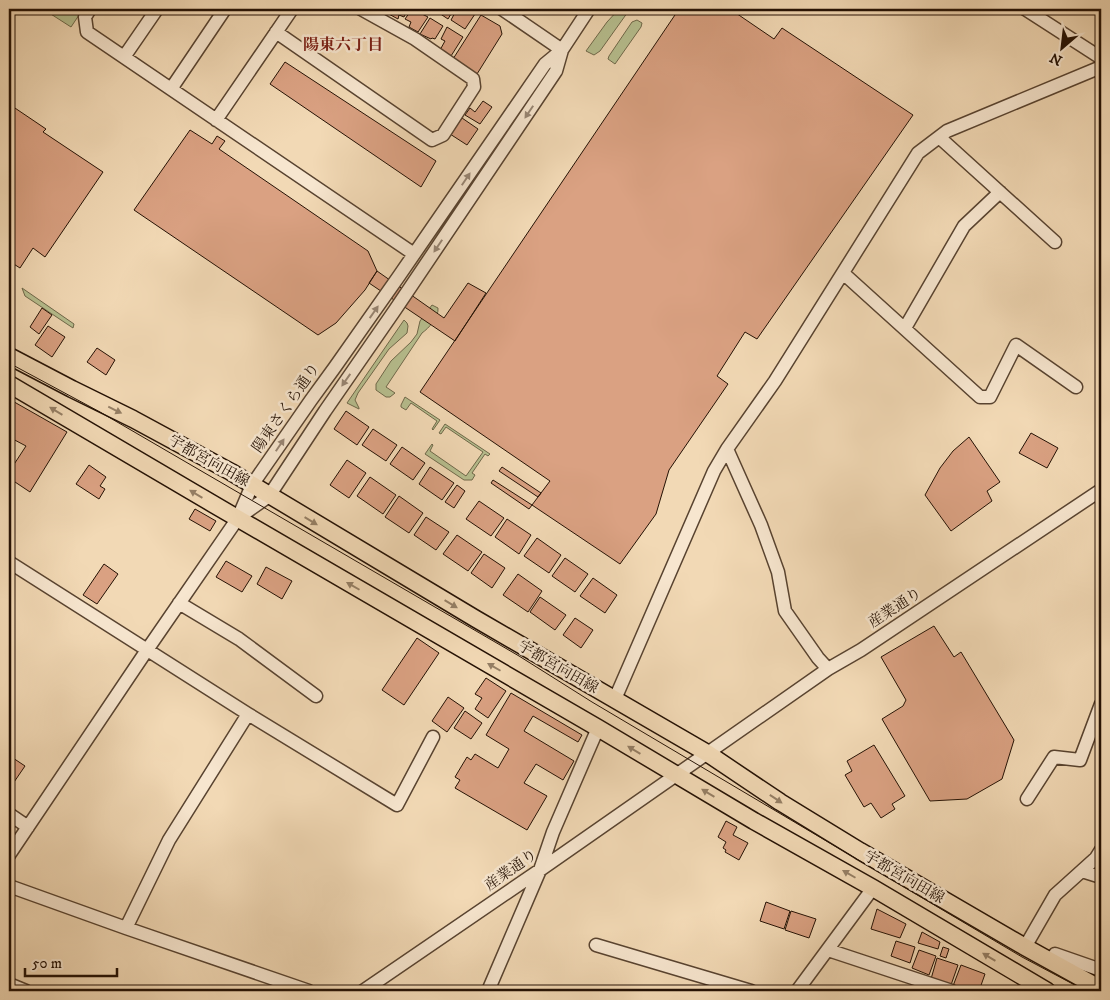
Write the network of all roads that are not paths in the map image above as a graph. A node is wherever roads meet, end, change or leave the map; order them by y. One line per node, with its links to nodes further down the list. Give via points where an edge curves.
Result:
1 (90, 9): 11 (street, via 85,17 87,32)
2 (157, 9): 11 (street)
3 (225, 9): 14 (street)
4 (292, 9): 9 (street)
5 (361, 9): 9 (street, via 415,39 473,79 474,88 443,135 432,140)
6 (502, 9): 10 (street)
7 (589, 9): 10 (street, 陽東さくら通り)
8 (1025, 9): 12 (street)
9 (276, 32): 15 (street)
10 (562, 50): 19 (street, 陽東さくら通り, one-way to 10, via 545,64); 28 (street, 陽東さくら通り, one-way to 28, via 556,71)
11 (124, 57): 14 (street)
12 (1101, 58)
13 (1101, 67): 16 (street)
14 (171, 89): 15 (street)
15 (216, 120): 19 (street)
16 (939, 137): 17 (street); 20 (street, via 918,153)
17 (1000, 192): 18 (street); 21 (street, via 964,226)
18 (1055, 242)
19 (414, 254): 26 (street, 陽東さくら通り, one-way to 19)
20 (843, 273): 21 (street); 25 (street, via 775,381)
21 (904, 328): 24 (street, via 980,396 990,397 1016,345)
22 (9, 356): 26 (main road, 宇都宮向田線, one-way to 26, via 134,419)
23 (9, 384): 29 (main road, 宇都宮向田線, one-way to 23)
24 (1076, 386)
25 (727, 449): 33 (street, via 778,572 785,611); 35 (street, via 714,471)
26 (252, 485): 28 (main road, 宇都宮向田線); 29 (street, 陽東さくら通り)
27 (1101, 490): 33 (street, 産業通り, via 861,650)
28 (269, 496): 29 (street, 陽東さくら通り); 35 (main road, 宇都宮向田線, one-way to 35)
29 (238, 518): 31 (street); 38 (main road, 宇都宮向田線, one-way to 29)
30 (9, 562): 32 (street)
31 (179, 603): 32 (street); 34 (street, via 239,640)
32 (147, 650): 37 (street); 44 (street)
33 (828, 668): 40 (street, 産業通り)
34 (316, 696)
35 (614, 698): 40 (main road, 宇都宮向田線)
36 (1101, 704): 42 (street, via 1080,760 1054,757)
37 (248, 714): 39 (street, via 397,805); 52 (street, via 169,840)
38 (598, 728): 41 (main road, 宇都宮向田線, one-way to 38); 47 (street)
39 (433, 737)
40 (707, 752): 41 (street, 産業通り); 54 (main road, 宇都宮向田線, one-way to 54, via 828,832)
41 (676, 774): 47 (street, 産業通り); 51 (main road, 宇都宮向田線, one-way to 41)
42 (1027, 799)
43 (9, 814): 44 (street)
44 (28, 826): 46 (street)
45 (1101, 850): 48 (street)
46 (9, 855)
47 (540, 870): 63 (street, 産業通り); 64 (street)
48 (1082, 871): 49 (street); 54 (street, via 1056,895)
49 (1101, 877)
50 (9, 886): 52 (street)
51 (873, 888): 55 (street); 59 (main road, 宇都宮向田線, one-way to 51)
52 (126, 928): 62 (street)
53 (596, 945): 65 (street)
54 (1024, 947): 56 (main road, 宇都宮向田線)
55 (828, 950): 66 (street); 67 (street)
56 (1051, 961): 57 (street, via 1055,954); 60 (main road, 宇都宮向田線)
57 (1101, 970)
58 (9, 984): 61 (street)
59 (1030, 987): 68 (main road, 宇都宮向田線)
60 (1101, 989)
61 (26, 991)
62 (309, 991)
63 (363, 991)
64 (488, 991)
65 (751, 991)
66 (797, 991)
67 (952, 991)
68 (1047, 991)

